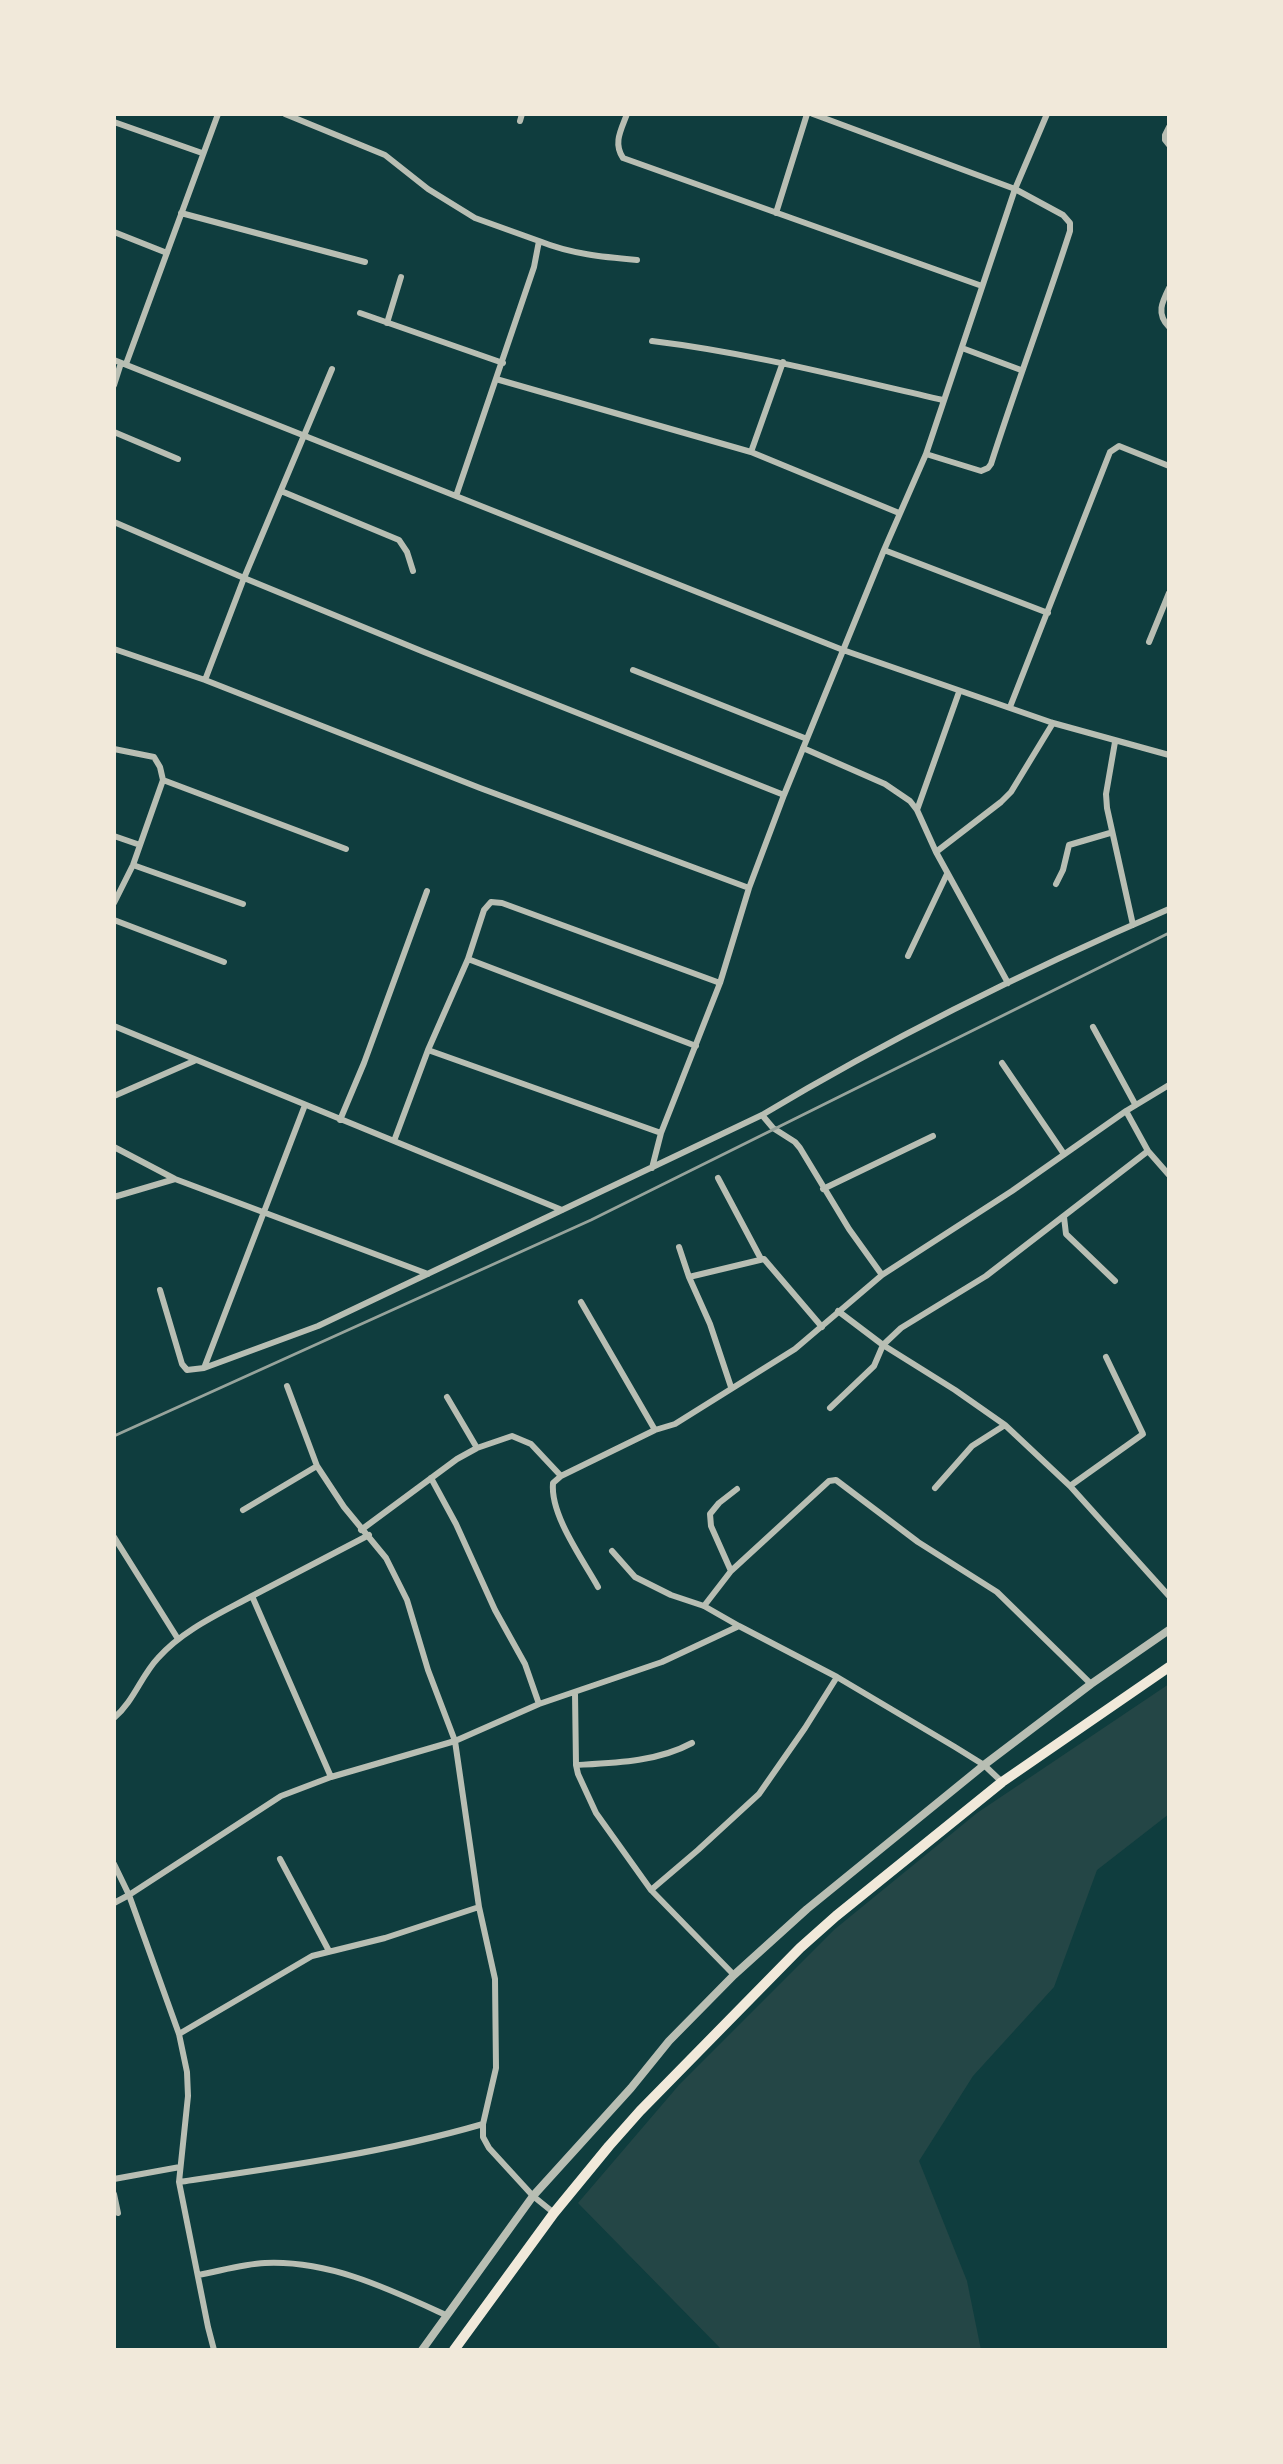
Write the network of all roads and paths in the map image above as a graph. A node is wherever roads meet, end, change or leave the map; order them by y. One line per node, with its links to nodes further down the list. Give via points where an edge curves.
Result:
1 (218, 114): 10 (street)
2 (285, 114): 15 (street, via 385,155 475,218)
3 (627, 114): 13 (street, via 617,140 623,158)
4 (807, 114): 13 (street)
5 (813, 114): 11 (street)
6 (1047, 114): 11 (street)
7 (114, 122): 10 (street)
8 (1169, 127): 9 (street)
9 (1169, 145)
10 (202, 153): 12 (street)
11 (1015, 189): 20 (street); 31 (street, via 1070,223)
12 (181, 213): 16 (street); 18 (street)
13 (776, 213): 20 (street)
14 (114, 232): 16 (street)
15 (539, 241): 17 (street, via 588,255); 29 (street)
16 (167, 253): 27 (street)
17 (637, 260)
18 (365, 262)
19 (401, 277): 23 (street)
20 (982, 286): 26 (street)
21 (1169, 288): 24 (street, via 1160,312)
22 (360, 313): 23 (street)
23 (387, 323): 29 (street)
24 (1169, 327)
25 (652, 341): 28 (street)
26 (962, 348): 31 (street); 34 (street)
27 (120, 362): 33 (street); 36 (street)
28 (783, 362): 34 (street); 37 (street)
29 (503, 363): 32 (street)
30 (332, 369): 36 (street)
31 (1021, 370): 38 (street, via 988,468 981,471)
32 (496, 379): 37 (street); 42 (street)
33 (114, 385)
34 (943, 400): 38 (street)
35 (114, 432): 39 (street)
36 (306, 435): 41 (street); 42 (street)
37 (751, 452): 43 (street)
38 (926, 454): 43 (street)
39 (178, 459)
40 (1169, 466): 49 (street, via 1119,446 1110,452)
41 (281, 491): 46 (street, via 399,540); 47 (street)
42 (456, 496): 52 (street)
43 (899, 513): 45 (street)
44 (114, 522): 47 (street)
45 (884, 550): 49 (street); 52 (street)
46 (413, 571)
47 (244, 578): 54 (street); 64 (street)
48 (1169, 593): 50 (street)
49 (1048, 613): 56 (street)
50 (1149, 642)
51 (114, 649): 54 (street)
52 (843, 650): 55 (street); 58 (street)
53 (633, 670): 58 (street)
54 (205, 680): 74 (street)
55 (959, 692): 56 (street); 65 (street)
56 (1010, 707): 57 (street)
57 (1053, 723): 59 (street); 70 (street, via 1011,792)
58 (807, 739): 60 (street)
59 (1115, 742): 62 (street); 66 (street, via 1106,794)
60 (803, 748): 64 (street); 65 (street, via 885,784)
61 (114, 749): 63 (street, via 154,757)
62 (1169, 755)
63 (163, 780): 68 (street); 69 (street)
64 (784, 795): 74 (street)
65 (917, 810): 70 (street)
66 (1110, 833): 73 (street, via 1069,845); 80 (street)
67 (114, 836): 68 (street)
68 (140, 845): 71 (street)
69 (346, 849)
70 (936, 852): 72 (street)
71 (133, 865): 76 (street); 77 (street)
72 (947, 874): 81 (street); 85 (street)
73 (1056, 884)
74 (749, 888): 84 (street)
75 (427, 891): 98 (street)
76 (114, 903)
77 (243, 904)
78 (1169, 909): 80 (street)
79 (114, 920): 83 (street)
80 (1133, 925): 85 (street)
81 (908, 956)
82 (468, 959): 84 (street, via 487,905 496,901); 88 (street); 89 (street)
83 (224, 962)
84 (720, 983): 88 (street)
85 (1008, 983): 97 (street)
86 (114, 1026): 90 (street)
87 (1093, 1027): 94 (street)
88 (696, 1046): 99 (street)
89 (428, 1050): 99 (street); 101 (street)
90 (194, 1061): 93 (street); 95 (street)
91 (1002, 1063): 104 (street)
92 (1169, 1085): 94 (street)
93 (114, 1096)
94 (1135, 1104): 96 (street)
95 (305, 1105): 98 (street); 112 (street)
96 (1126, 1111): 103 (street); 104 (street)
97 (762, 1115): 105 (street); 109 (street, via 795,1142)
98 (340, 1120): 101 (street)
99 (661, 1133): 105 (street)
100 (933, 1136): 109 (street)
101 (394, 1141): 111 (street)
102 (114, 1147): 108 (street)
103 (1148, 1151): 106 (street); 113 (street)
104 (1064, 1154): 117 (street)
105 (652, 1168): 111 (street)
106 (1169, 1175)
107 (718, 1178): 115 (street)
108 (175, 1179): 110 (street); 112 (street)
109 (823, 1189): 117 (street)
110 (114, 1197)
111 (562, 1210): 116 (street)
112 (263, 1214): 116 (street); 126 (street)
113 (1064, 1217): 119 (street, via 1066,1234); 124 (street, via 986,1276 908,1322)
114 (679, 1247): 118 (street)
115 (761, 1259): 118 (street); 123 (street)
116 (428, 1274): 126 (street, via 292,1337)
117 (882, 1275): 122 (street)
118 (689, 1277): 128 (street)
119 (1115, 1281)
120 (160, 1290): 126 (street, via 182,1364 187,1370)
121 (581, 1302): 132 (street)
122 (838, 1311): 123 (street); 124 (street)
123 (822, 1327): 128 (street)
124 (883, 1345): 130 (street, via 874,1366); 131 (street)
125 (1106, 1357): 137 (street, via 1143,1434)
126 (204, 1368)
127 (287, 1386): 134 (street)
128 (731, 1387): 132 (street, via 675,1424)
129 (447, 1397): 133 (street)
130 (830, 1408)
131 (1005, 1425): 137 (street); 138 (street, via 972,1446)
132 (655, 1430): 135 (street)
133 (477, 1448): 135 (street, via 512,1436 531,1444); 136 (street)
134 (317, 1466): 140 (street); 141 (street)
135 (561, 1476): 146 (street, via 553,1483 553,1495 565,1529)
136 (431, 1478): 141 (street); 157 (street, via 525,1664)
137 (1070, 1486): 148 (street)
138 (935, 1488)
139 (737, 1489): 145 (street, via 710,1514)
140 (243, 1510)
141 (361, 1530): 142 (street)
142 (369, 1535): 147 (street); 159 (street, via 407,1600)
143 (114, 1537): 152 (street)
144 (612, 1551): 149 (street, via 635,1577)
145 (731, 1571): 149 (street); 155 (street, via 836,1480 918,1542 997,1592)
146 (598, 1587)
147 (252, 1596): 152 (street); 163 (street)
148 (1169, 1596)
149 (704, 1606): 150 (street)
150 (739, 1626): 154 (street); 156 (street, via 662,1662)
151 (1169, 1630): 155 (street)
152 (178, 1639): 158 (street, via 156,1659)
153 (1169, 1667): 164 (highway)
154 (837, 1677): 162 (street); 167 (street, via 759,1794)
155 (1091, 1684): 162 (street)
156 (575, 1693): 157 (street); 161 (street)
157 (539, 1704): 159 (street)
158 (114, 1718)
159 (455, 1741): 163 (street); 170 (street)
160 (692, 1743): 161 (street, via 628,1763)
161 (576, 1765): 167 (street, via 596,1813)
162 (984, 1765): 164 (street); 172 (street)
163 (331, 1777): 168 (street, via 260,1808)
164 (1002, 1782): 181 (highway, via 808,1940 640,2111)
165 (280, 1859): 171 (street)
166 (114, 1864): 168 (street)
167 (651, 1890): 172 (street)
168 (129, 1895): 169 (street); 173 (street)
169 (114, 1903)
170 (479, 1907): 171 (street); 174 (street, via 495,1979 496,2068)
171 (329, 1951): 173 (street)
172 (734, 1975): 179 (street)
173 (179, 2034): 175 (street, via 188,2096)
174 (483, 2124): 177 (street, via 332,2160); 179 (street, via 489,2148)
175 (180, 2167): 176 (street); 177 (street)
176 (114, 2179)
177 (179, 2182): 182 (street)
178 (114, 2194): 180 (street)
179 (533, 2196): 181 (street); 183 (street)
180 (118, 2213)
181 (554, 2213): 186 (highway)
182 (198, 2275): 183 (street, via 258,2264 322,2267); 184 (street)
183 (446, 2315): 185 (street)
184 (214, 2350)
185 (422, 2350)
186 (454, 2350)

